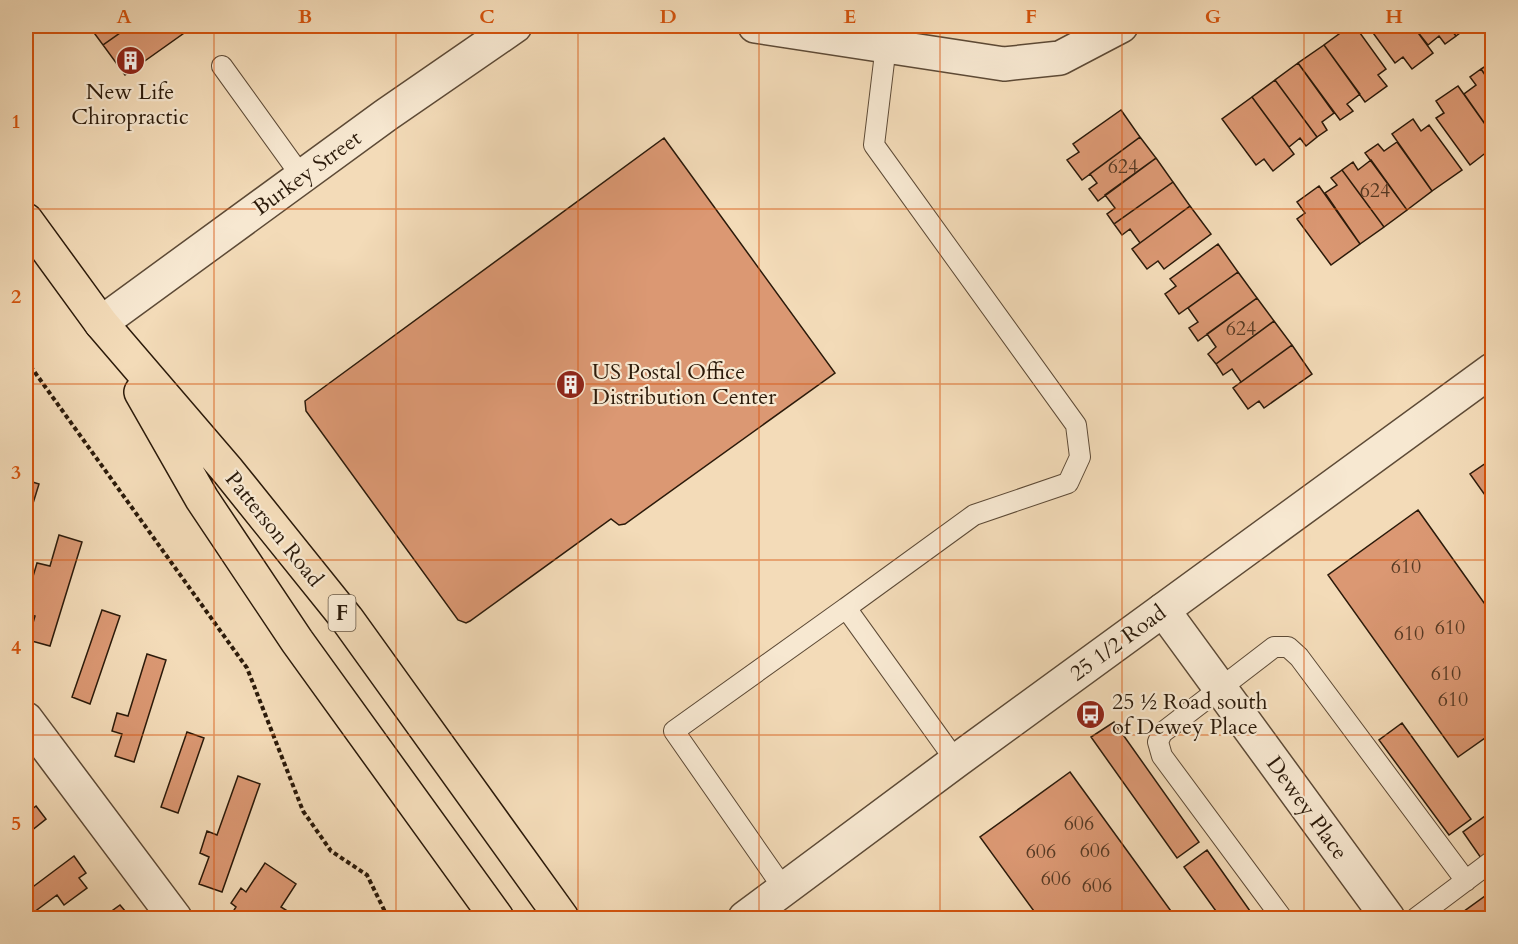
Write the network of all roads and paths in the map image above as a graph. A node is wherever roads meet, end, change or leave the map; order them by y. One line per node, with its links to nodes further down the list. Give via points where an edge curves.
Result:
1 (515, 26): 6 (street, Burkey Street)
2 (755, 26): 4 (street)
3 (1120, 26): 4 (street, via 1060,58 1004,64)
4 (886, 45): 11 (lane, via 874,145 1076,425 1080,457 1068,483 974,515)
5 (222, 66): 6 (lane)
6 (302, 177): 8 (street, Burkey Street)
7 (26, 220): 8 (main road, Patterson Road / F)
8 (101, 323): 21 (main road, Patterson Road / F, via 202,499 297,641); 22 (main road, Patterson Road / F, via 228,471 346,619)
9 (26, 360): 20 (path, via 248,668 303,811 331,851 367,875)
10 (1492, 370): 12 (street, 25 1/2 Road)
11 (846, 608): 15 (lane); 18 (lane, via 674,732)
12 (1163, 610): 13 (street, Dewey Place); 15 (street, 25 1/2 Road)
13 (1220, 690): 17 (lane, via 1274,647 1288,647); 24 (lane, via 1162,733 1158,742 1162,756); 25 (street, Dewey Place)
14 (26, 719): 19 (street)
15 (956, 761): 18 (street, 25 1/2 Road)
16 (1492, 861): 17 (lane)
17 (1466, 881): 26 (lane)
18 (784, 889): 23 (street, 25 1/2 Road)
19 (175, 918)
20 (388, 918)
21 (497, 918)
22 (562, 918)
23 (745, 918)
24 (1282, 918)
25 (1388, 918)
26 (1416, 918)

